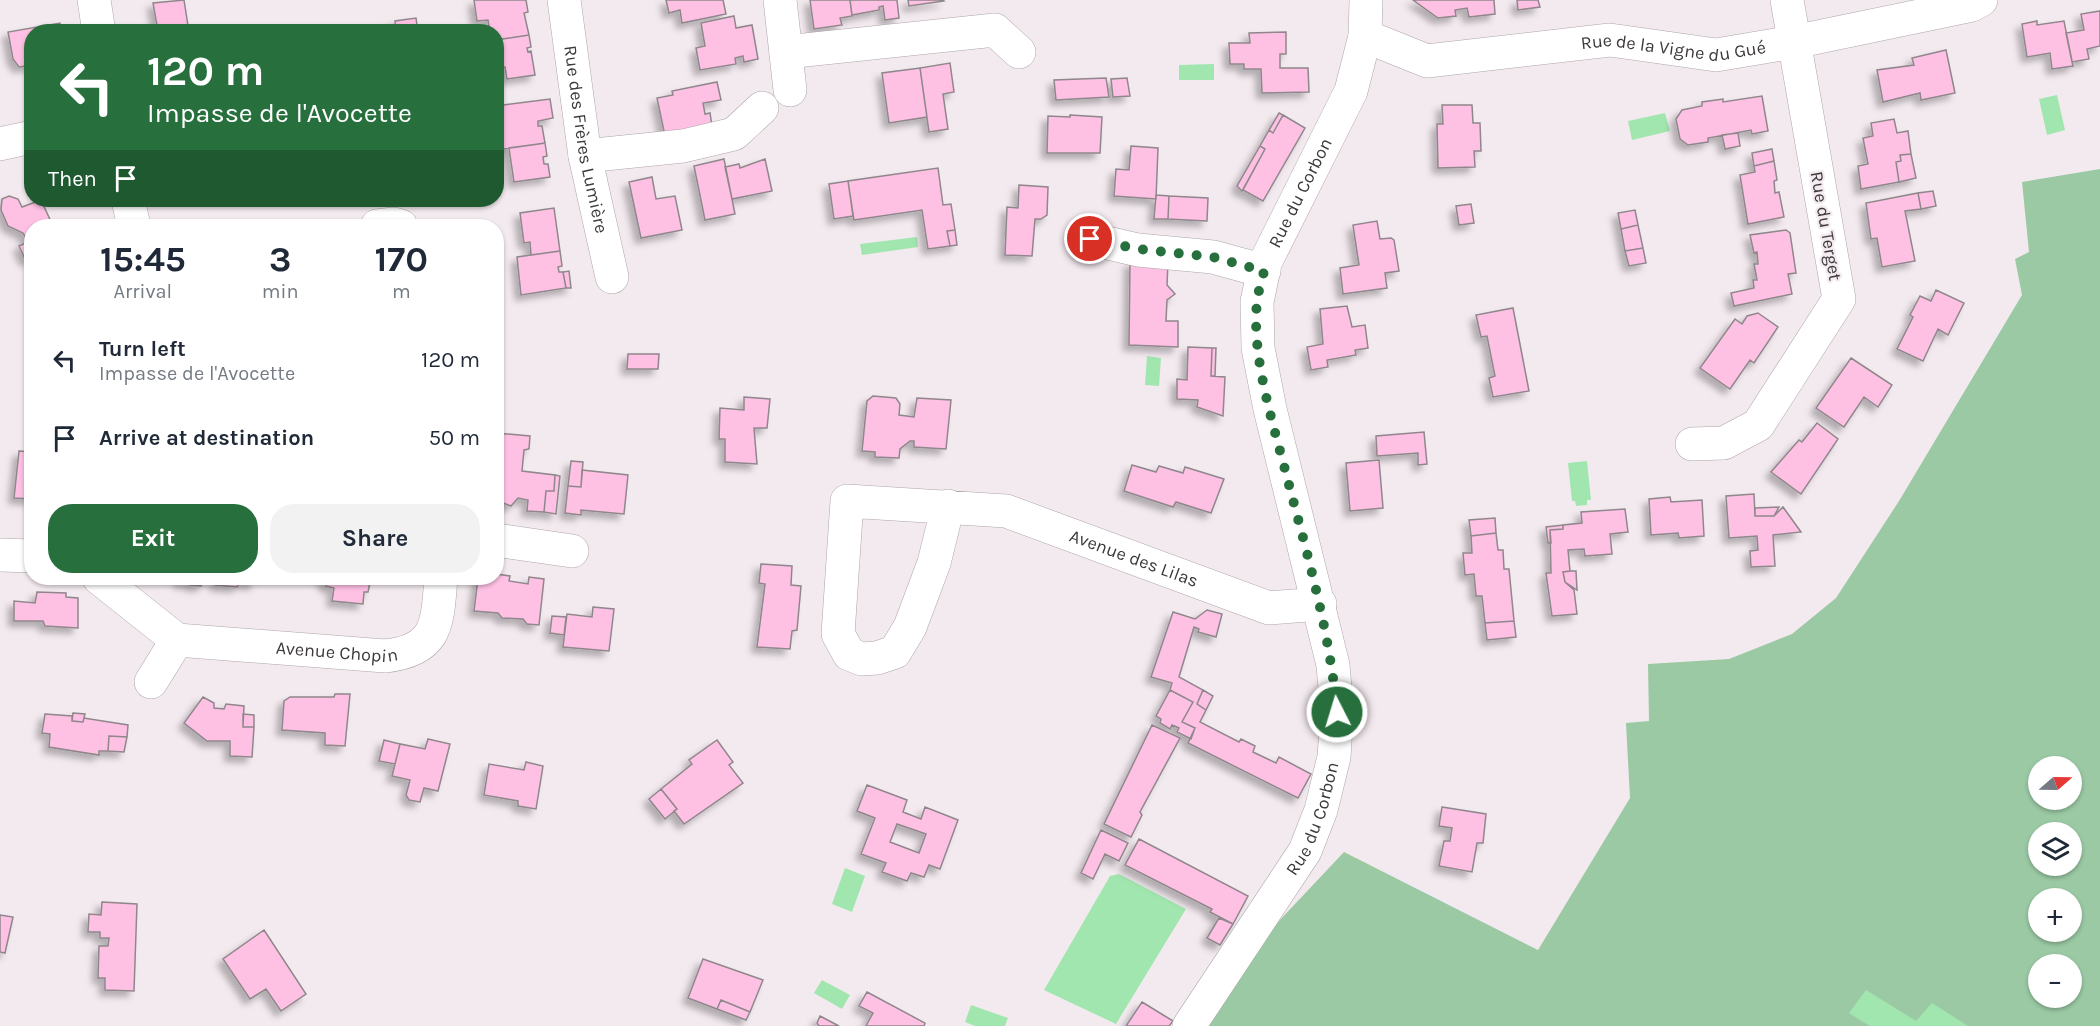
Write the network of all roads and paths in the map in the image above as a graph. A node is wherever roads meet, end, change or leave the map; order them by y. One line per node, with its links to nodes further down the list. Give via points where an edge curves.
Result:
1 (94, 0): 7 (street)
2 (564, 0): 16 (street, Rue des Frères Lumière)
3 (780, 0): 10 (street)
4 (1366, 0): 8 (street, Rue du Corbon)
5 (1787, 0): 9 (street, Rue du Terget)
6 (1981, 0): 9 (street, Rue de la Vigne du Gué)
7 (98, 24)
8 (1365, 36): 9 (street, Rue de la Vigne du Gué, via 1428,61 1610,40 1716,55); 18 (street, Rue du Corbon, via 1351,91)
9 (1794, 42): 20 (street, Rue du Terget, via 1839,299 1758,425 1724,443)
10 (786, 51): 11 (street, via 995,30); 12 (street)
11 (1019, 52)
12 (790, 90)
13 (762, 108): 16 (street, via 734,134 683,146)
14 (24, 139): 15 (street)
15 (0, 144)
16 (585, 156): 19 (street, Rue des Frères Lumière)
17 (1090, 239): 18 (street, via 1213,257)
18 (1264, 271): 28 (street, Rue du Corbon, via 1257,302 1258,348)
19 (612, 277)
20 (1692, 444)
21 (948, 506): 21 (street, Avenue des Lilas, via 847,501 838,634 849,654 862,659 895,652 922,597); 28 (street, Avenue des Lilas, via 1006,511 1269,608)
22 (504, 541): 23 (street)
23 (572, 551)
24 (0, 555): 25 (street)
25 (24, 556)
26 (108, 585): 29 (street)
27 (440, 585): 29 (street, Avenue Chopin, via 432,635 418,648 403,654 385,656)
28 (1320, 604): 31 (street, Rue du Corbon, via 1333,665 1337,712 1334,757 1321,810 1305,850)
29 (177, 640): 30 (street)
30 (151, 682)
31 (1189, 1026)

